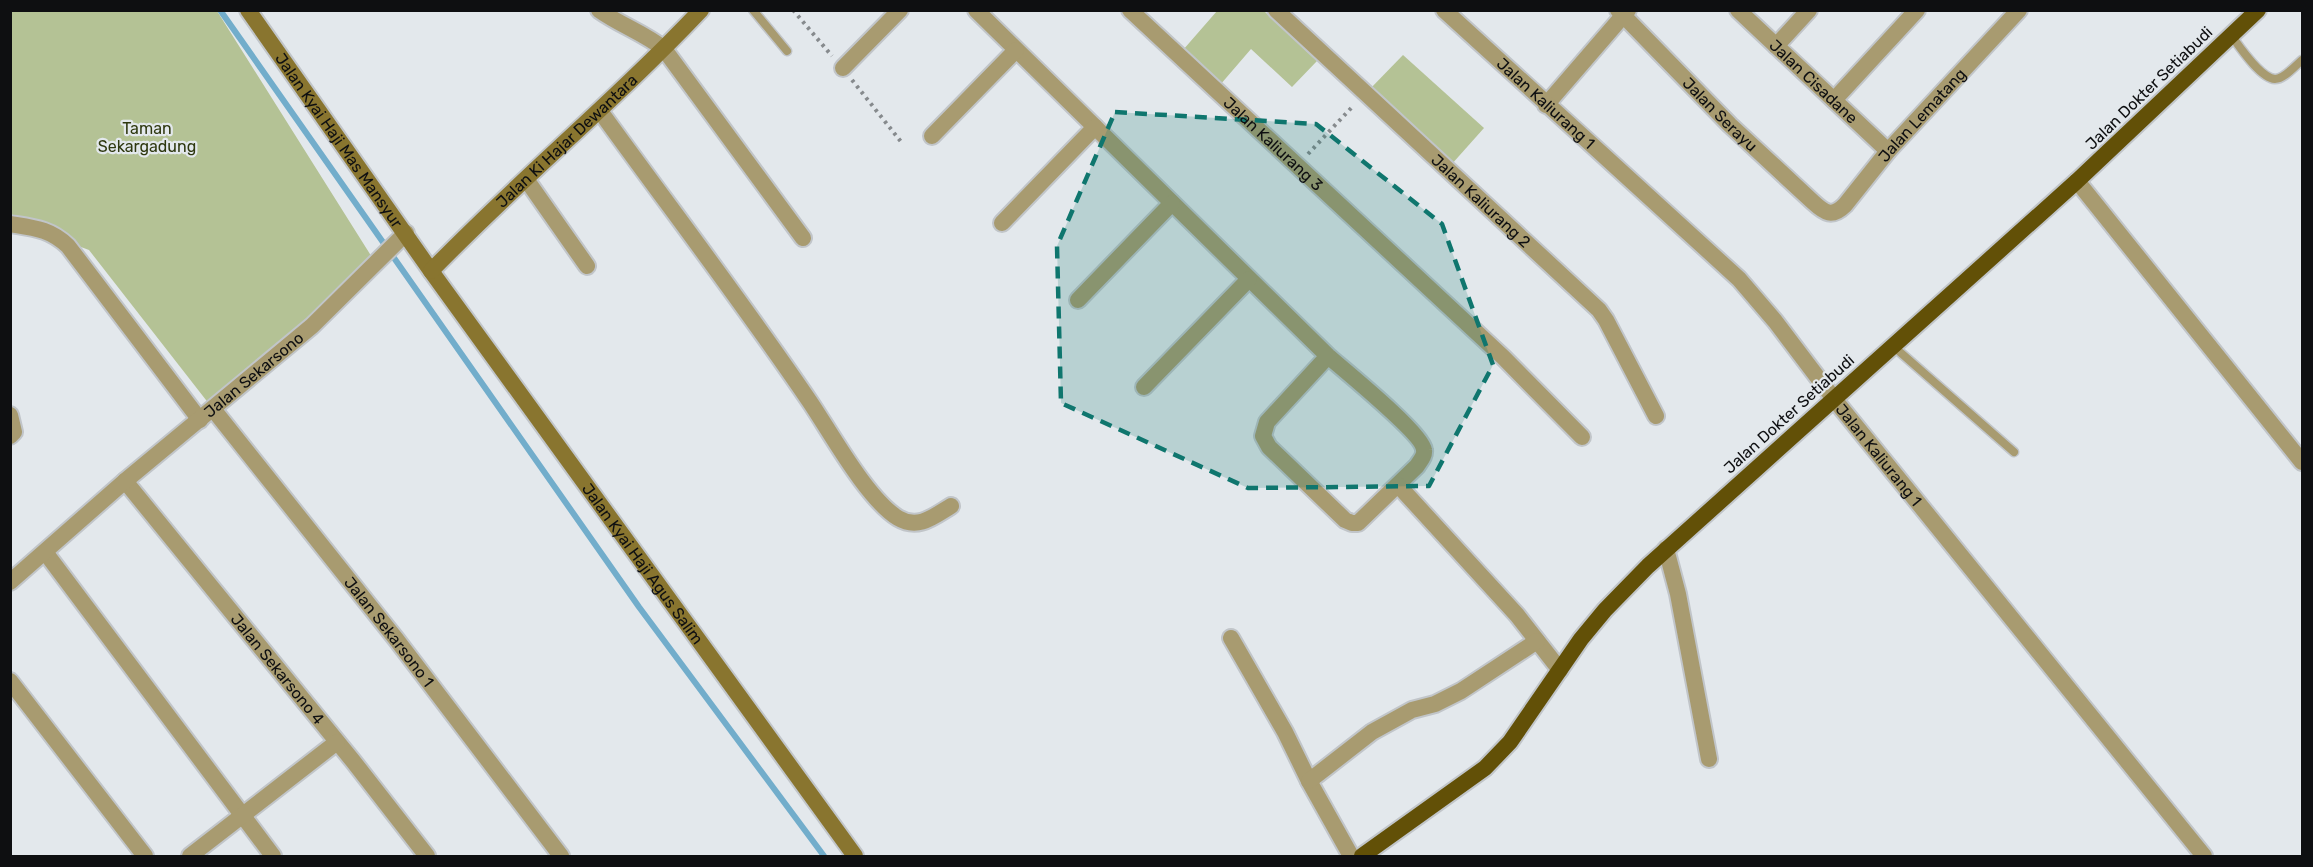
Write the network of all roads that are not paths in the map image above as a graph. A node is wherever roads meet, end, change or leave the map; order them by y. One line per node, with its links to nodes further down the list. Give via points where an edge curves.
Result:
1 (248, 10): 35 (main road, Jalan Kyai Haji Mas Mansyur)
2 (599, 10): 17 (street, via 617,23)
3 (701, 10): 17 (main road, Jalan Ki Hajar Dewantara)
4 (753, 10): 20 (lane)
5 (900, 10): 22 (street)
6 (975, 10): 19 (street)
7 (1130, 10): 49 (street, Jalan Kaliurang 3, via 1503,357)
8 (1276, 10): 47 (street, Jalan Kaliurang 2, via 1599,310)
9 (1444, 10): 24 (street, Jalan Kaliurang 1)
10 (1738, 10): 18 (street, Jalan Cisadane)
11 (1809, 10): 18 (street)
12 (1917, 10): 23 (street)
13 (2019, 10): 28 (street, Jalan Lematang)
14 (2258, 10): 16 (highway, Jalan Dokter Setiabudi)
15 (1623, 12): 24 (street); 32 (street, Jalan Serayu, via 1730,125)
16 (2231, 35): 21 (lane, via 2267,77 2282,77); 30 (highway, Jalan Dokter Setiabudi)
17 (668, 45): 25 (main road, Jalan Ki Hajar Dewantara); 36 (street)
18 (1776, 46): 23 (street, Jalan Cisadane)
19 (1016, 50): 26 (street); 27 (street)
20 (787, 51)
21 (2302, 60)
22 (843, 68)
23 (1834, 100): 28 (street, Jalan Cisadane)
24 (1546, 105): 44 (street, Jalan Kaliurang 1, via 1739,279)
25 (600, 111): 29 (main road, Jalan Ki Hajar Dewantara); 54 (street, via 875,497 895,516 912,523 924,523)
26 (1095, 127): 31 (street); 33 (street)
27 (932, 136)
28 (1888, 151): 32 (street, Jalan Lematang, via 1839,211)
29 (526, 179): 37 (street); 38 (main road, Jalan Ki Hajar Dewantara)
30 (2077, 181): 41 (highway, Jalan Dokter Setiabudi); 51 (street)
31 (1172, 203): 39 (street); 40 (street)
32 (1825, 213)
33 (1002, 223)
34 (10, 224): 46 (street, Jalan Sekarsono 1, via 56,235 68,246)
35 (402, 236): 38 (main road, Jalan Kyai Haji Mas Mansyur); 46 (street, Jalan Sekarsono, via 312,326)
36 (803, 238)
37 (587, 266)
38 (431, 271): 71 (main road, Jalan Kyai Haji Agus Salim)
39 (1249, 279): 42 (street); 43 (street)
40 (1078, 300)
41 (1893, 346): 44 (highway, Jalan Dokter Setiabudi); 50 (lane)
42 (1328, 356): 53 (street, via 1419,439 1424,449 1422,458); 53 (street, via 1267,422 1263,436 1269,447 1352,523 1365,519)
43 (1144, 387)
44 (1834, 399): 55 (highway, Jalan Dokter Setiabudi); 74 (street, Jalan Kaliurang 1)
45 (10, 415): 48 (street, via 14,432)
46 (206, 415): 52 (street, Jalan Sekarsono); 70 (street, Jalan Sekarsono 1, via 396,639)
47 (1656, 416)
48 (10, 436)
49 (1582, 437)
50 (2014, 452)
51 (2302, 462)
52 (125, 482): 56 (street, Jalan Sekarsono); 62 (street, Jalan Sekarsono 4)
53 (1398, 485): 59 (street)
54 (951, 506)
55 (1666, 549): 60 (highway, Jalan Dokter Setiabudi, via 1605,610); 63 (street)
56 (45, 552): 57 (street, Jalan Sekarsono); 65 (street)
57 (10, 582)
58 (1231, 638): 64 (street)
59 (1537, 641): 60 (street); 64 (street, via 1461,692 1412,710 1371,732)
60 (1560, 670): 73 (highway, Jalan Dokter Setiabudi, via 1510,742 1485,768)
61 (10, 681): 66 (street)
62 (337, 742): 65 (street); 69 (street, Jalan Sekarsono 4)
63 (1709, 759)
64 (1309, 781): 72 (street)
65 (243, 815): 67 (street); 68 (street)
66 (145, 856)
67 (190, 856)
68 (273, 856)
69 (427, 856)
70 (561, 856)
71 (855, 856)
72 (1351, 856)
73 (1362, 856)
74 (2204, 856)

